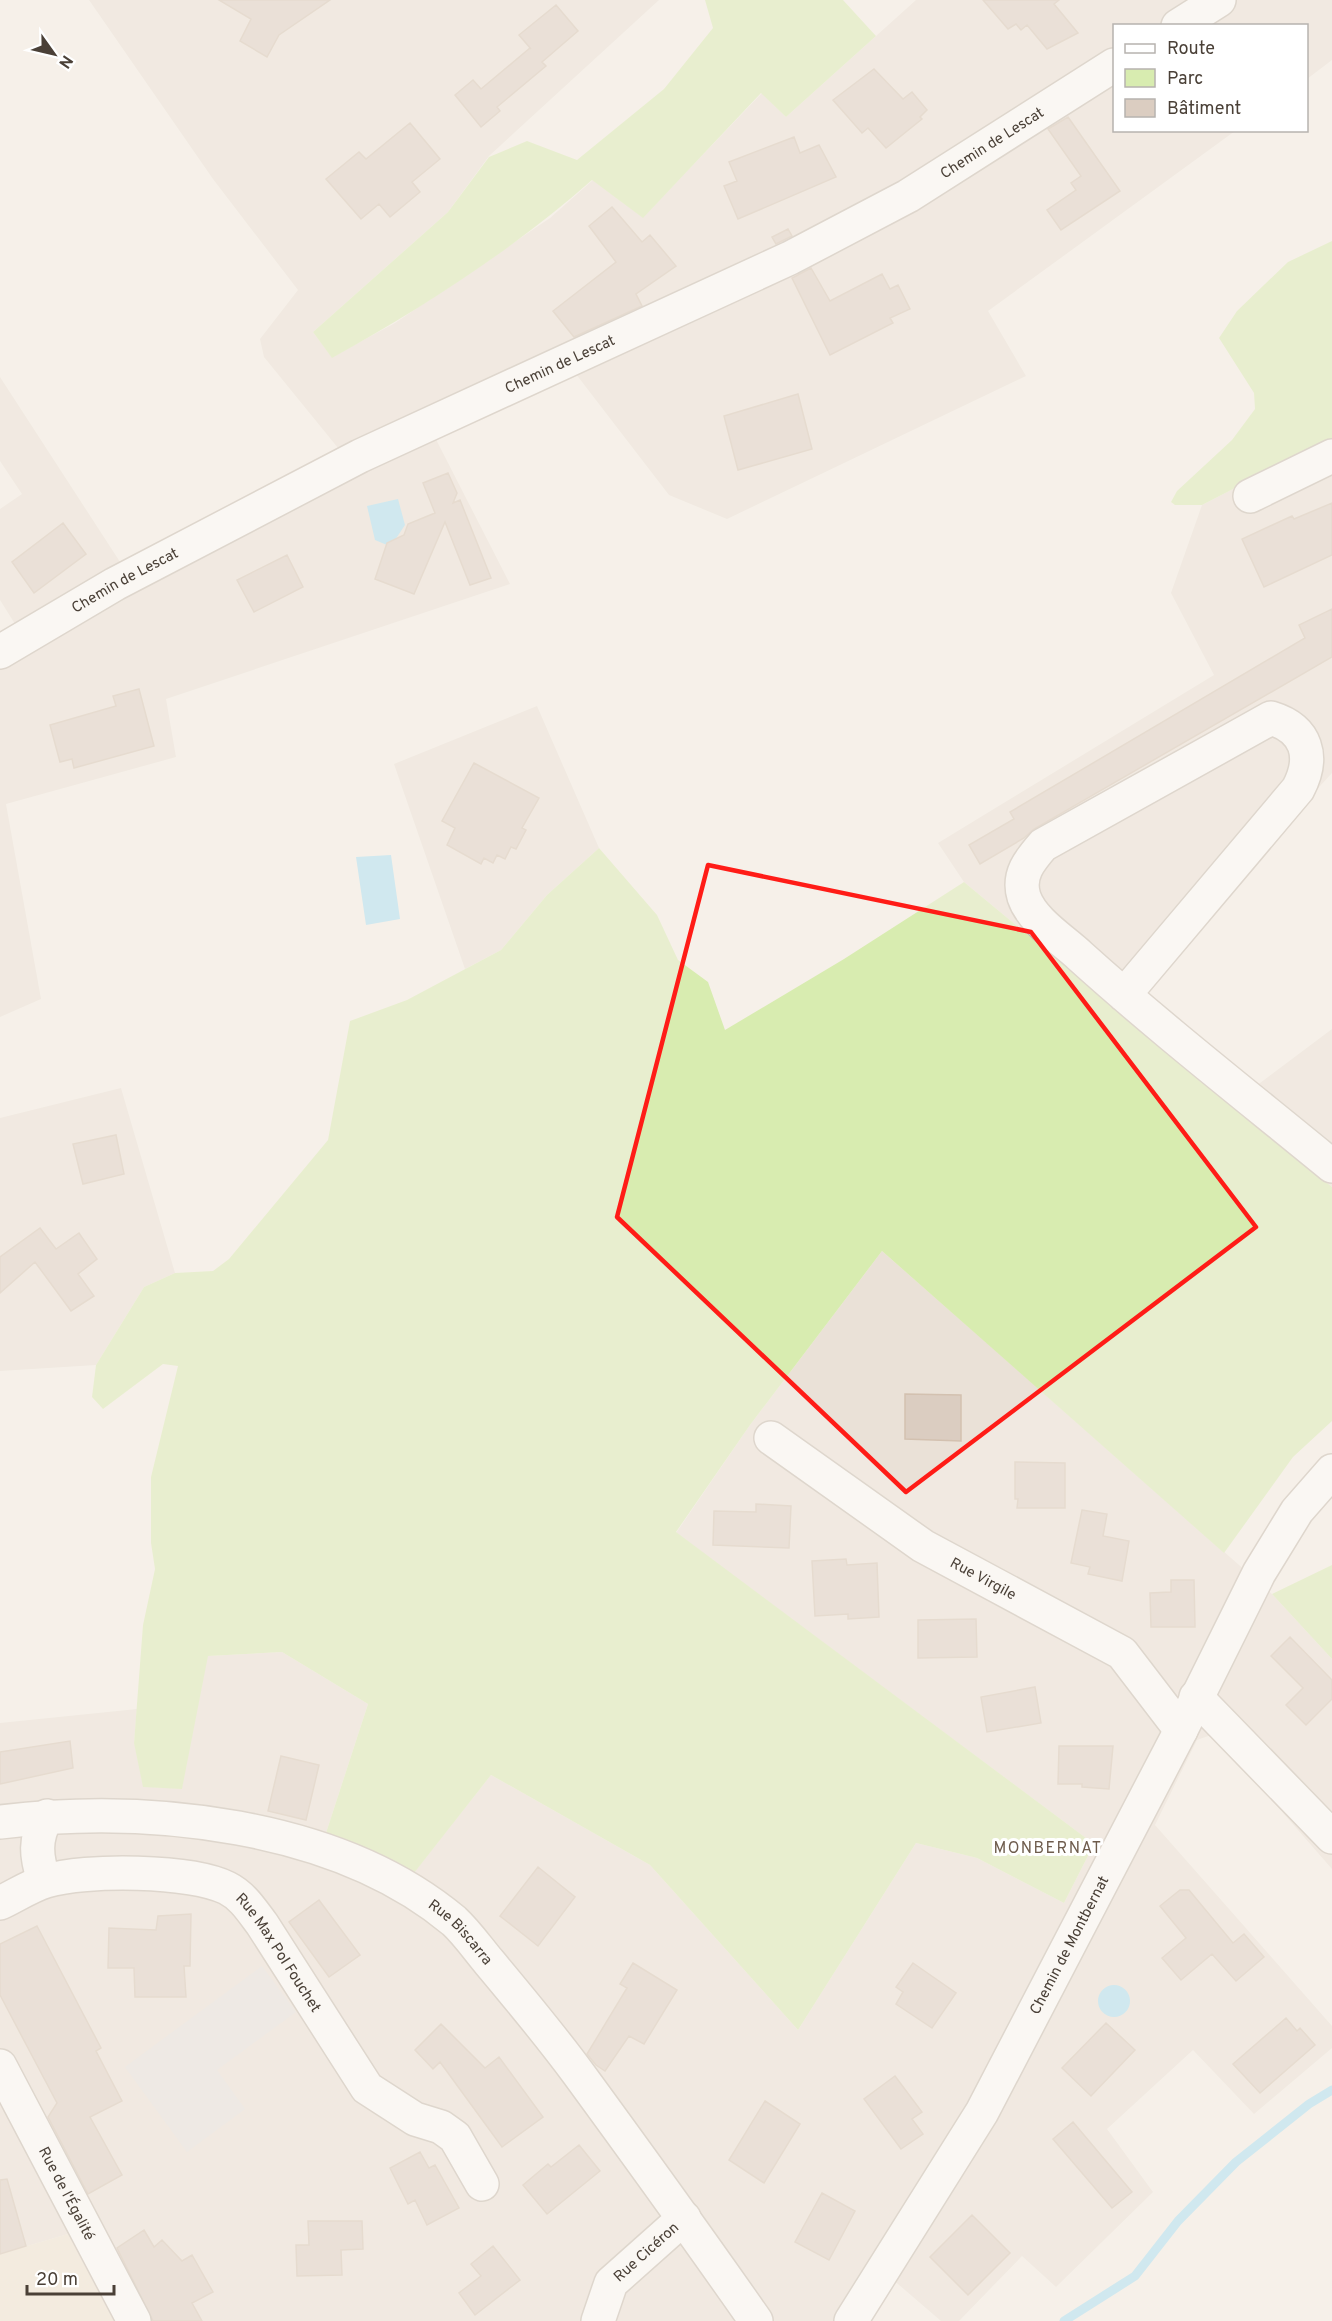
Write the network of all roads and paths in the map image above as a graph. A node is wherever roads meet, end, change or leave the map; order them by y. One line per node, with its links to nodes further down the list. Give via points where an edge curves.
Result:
1 (1219, 0): 2 (street)
2 (1181, 24)
3 (1113, 66): 6 (street, Chemin de Lescat, via 950,171 790,258 360,456 115,584)
4 (1332, 456): 5 (street)
5 (1250, 496)
6 (0, 652)
7 (1124, 995): 7 (street, via 1038,918 1024,898 1027,863 1043,845 1271,718 1284,722 1297,732 1308,758 1306,774 1298,789); 8 (street)
8 (1332, 1166)
9 (771, 1438): 12 (street, Rue Virgile, via 923,1546 1122,1653)
10 (1332, 1471): 11 (street, Chemin de Montbernat, via 1297,1511 1259,1573)
11 (1196, 1697): 12 (street, Chemin de Montbernat); 15 (street)
12 (1181, 1730): 24 (street, Chemin de Montbernat, via 982,2112)
13 (47, 1816): 14 (street, Rue Biscarra); 16 (street, via 36,1848); 20 (street, Rue Biscarra, via 106,1815 196,1822 288,1839 350,1859 389,1879 455,1922 543,2024)
14 (0, 1822)
15 (1332, 1837)
16 (44, 1881): 17 (street, Rue Max Pol Fouchet); 19 (street, Rue Max Pol Fouchet, via 79,1874 187,1876 209,1880 230,1890 262,1924 366,2088 415,2119 441,2127 455,2137)
17 (0, 1903)
18 (0, 2066): 21 (street, Rue de l'Égalité)
19 (482, 2184)
20 (684, 2218): 22 (street, Rue Cicéron, via 611,2283); 23 (street, Rue Biscarra)
21 (134, 2321)
22 (598, 2321)
23 (756, 2321)
24 (851, 2321)

